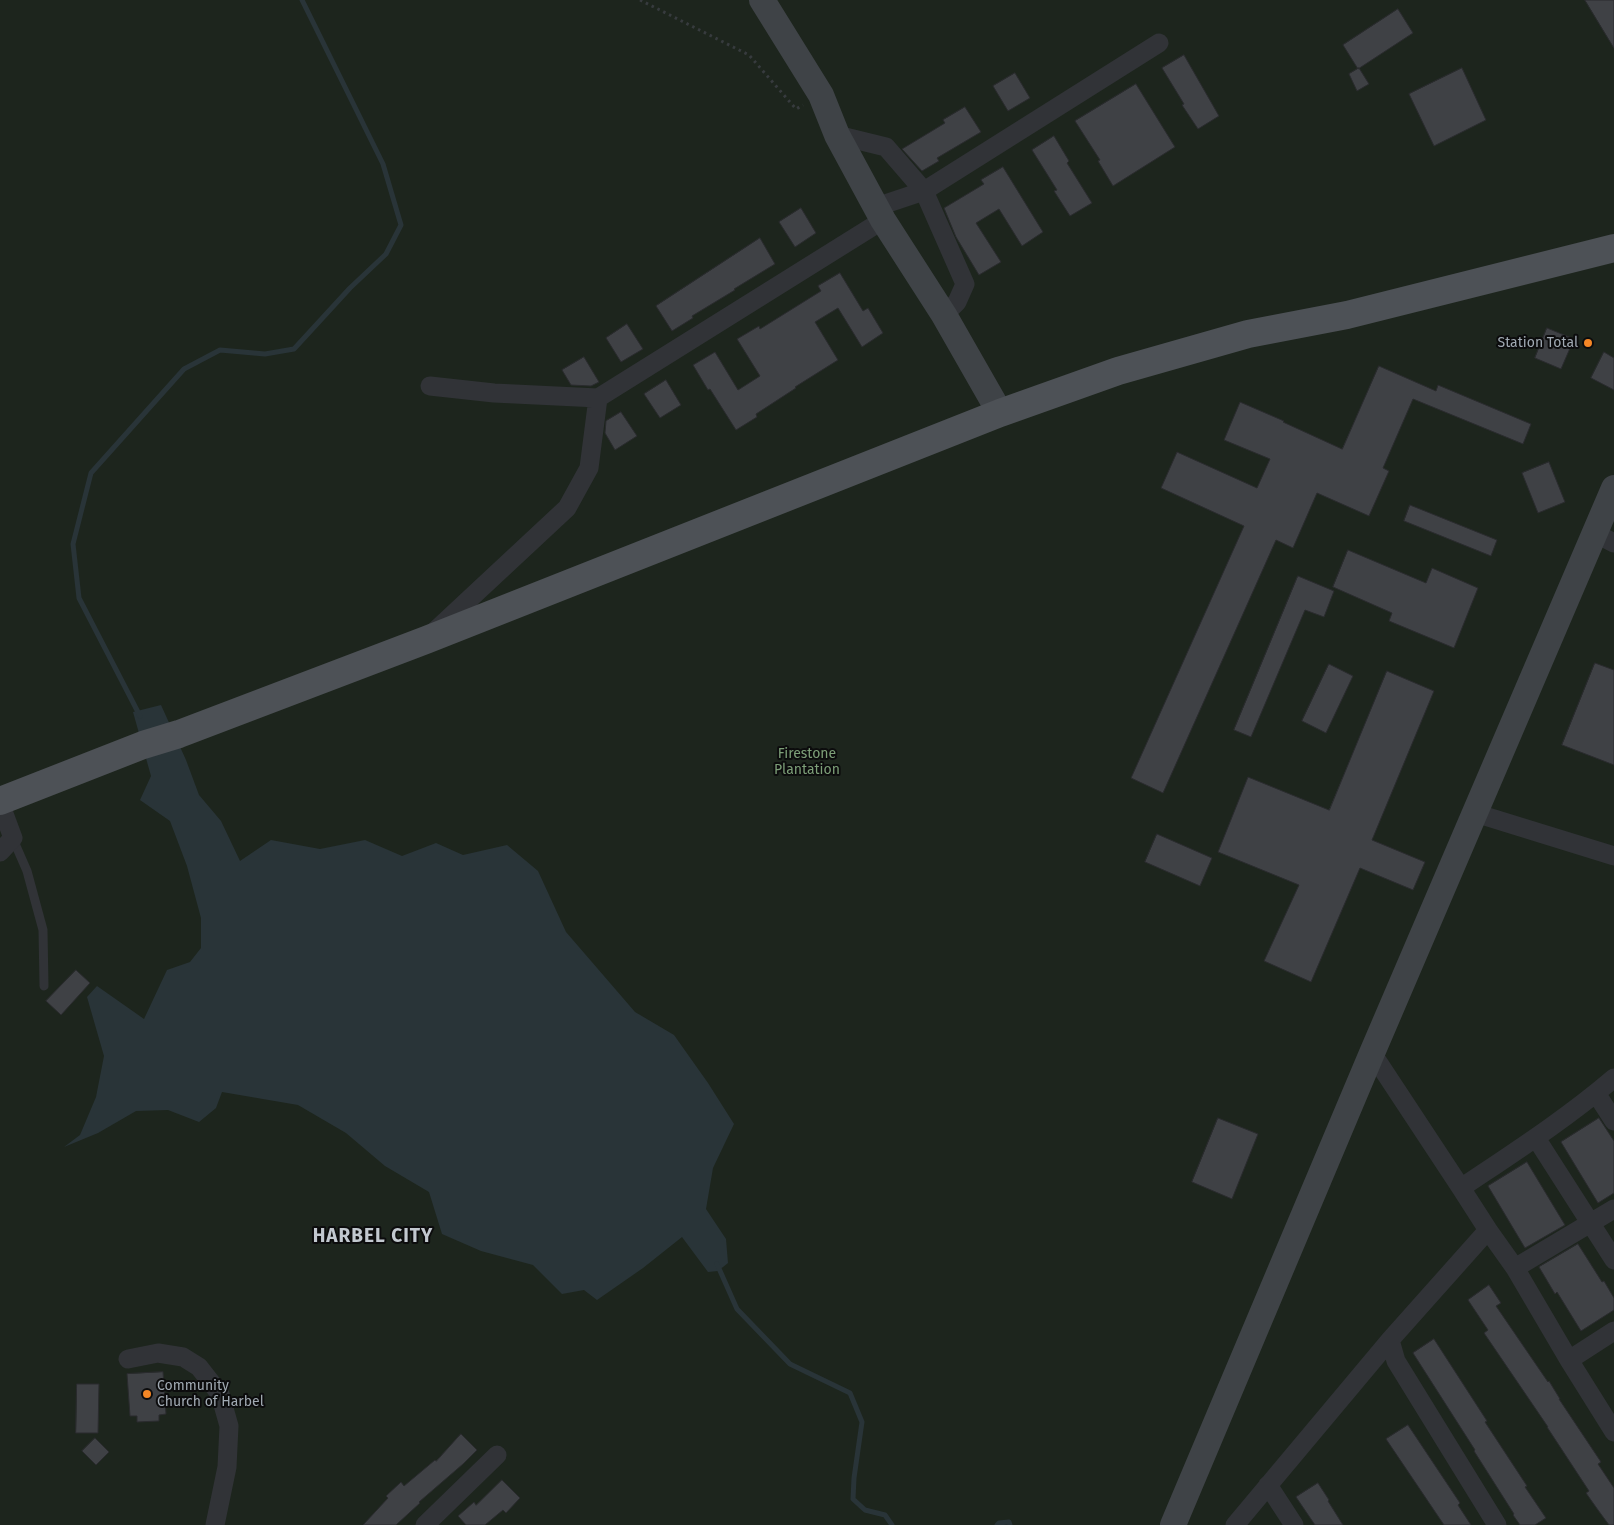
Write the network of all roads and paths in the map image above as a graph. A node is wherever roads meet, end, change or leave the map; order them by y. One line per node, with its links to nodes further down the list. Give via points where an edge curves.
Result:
1 (640, 0): 4 (path, via 749,55 796,109)
2 (762, 0): 4 (main road)
3 (1159, 43): 6 (street)
4 (820, 95): 5 (main road)
5 (837, 135): 6 (street, via 886,147); 7 (main road)
6 (924, 191): 7 (street); 9 (street, via 965,284 957,302)
7 (879, 213): 9 (main road); 11 (street)
8 (1614, 248): 12 (main road, via 1347,316 1248,334 1118,371)
9 (944, 315): 12 (main road)
10 (430, 386): 11 (street)
11 (598, 398): 15 (street, via 589,468 567,508)
12 (1000, 413): 15 (main road)
13 (1614, 488): 14 (main road)
14 (1604, 538): 17 (main road)
15 (426, 640): 16 (main road)
16 (0, 802): 18 (street)
17 (1475, 813): 19 (street); 21 (main road)
18 (6, 845): 20 (lane, via 27,872 43,930)
19 (1614, 856)
20 (44, 986)
21 (1372, 1053): 26 (street); 41 (main road)
22 (1614, 1078): 23 (street)
23 (1596, 1093): 24 (street); 25 (street)
24 (1614, 1121)
25 (1536, 1138): 26 (street); 28 (street)
26 (1461, 1188): 29 (street)
27 (1614, 1209): 28 (street)
28 (1591, 1223): 30 (street); 31 (street)
29 (1488, 1230): 31 (street); 33 (street)
30 (1614, 1260)
31 (1515, 1268): 35 (street)
32 (1614, 1331): 35 (street)
33 (1390, 1340): 38 (street); 44 (street, via 1396,1361)
34 (128, 1359): 39 (street, via 158,1353 183,1357 199,1367 220,1394 229,1426 228,1467)
35 (1569, 1360): 36 (street)
36 (1614, 1432)
37 (497, 1454): 40 (street)
38 (1268, 1485): 42 (street); 43 (street)
39 (215, 1525)
40 (425, 1525)
41 (1173, 1525)
42 (1235, 1525)
43 (1294, 1525)
44 (1497, 1525)

